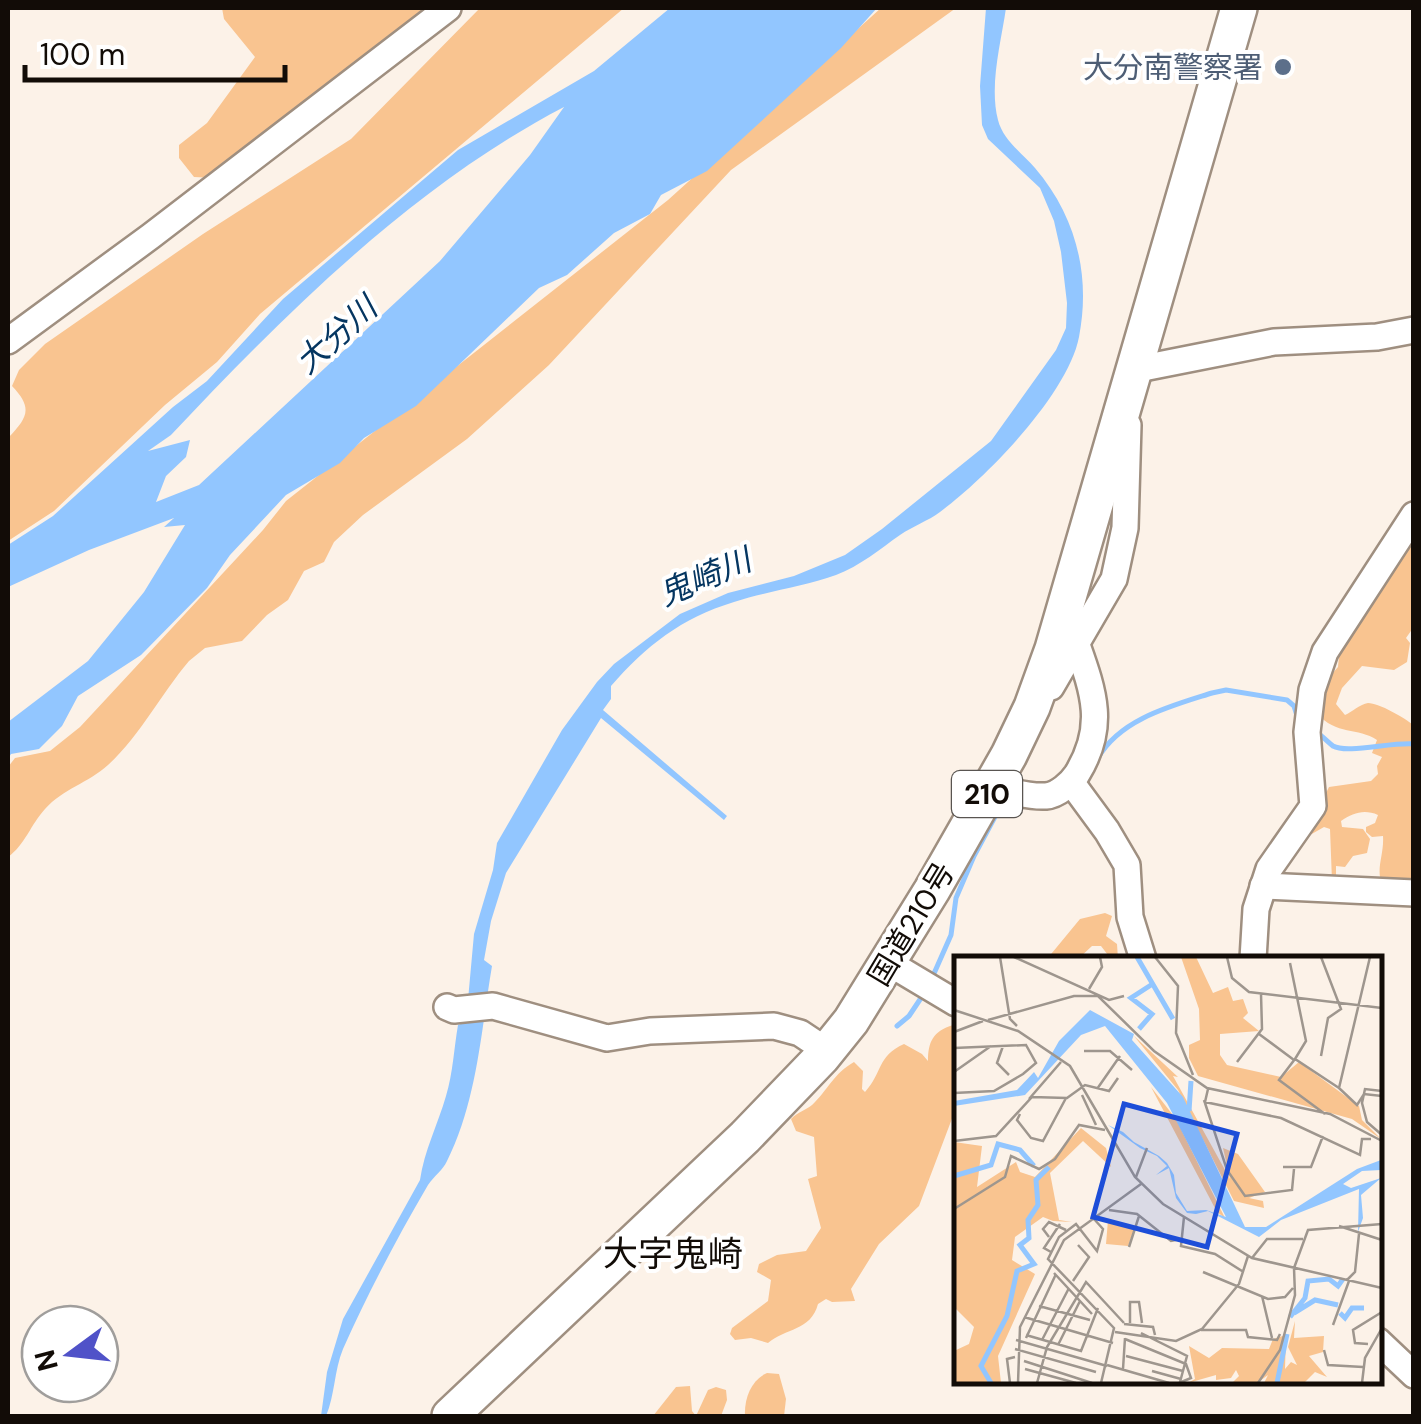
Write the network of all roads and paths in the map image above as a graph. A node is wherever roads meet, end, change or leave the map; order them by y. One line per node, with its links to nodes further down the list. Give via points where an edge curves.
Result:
1 (448, 8): 4 (street)
2 (1239, 8): 5 (highway, 国道210号 / 210)
3 (1411, 339): 5 (street, via 1274,342)
4 (8, 341)
5 (1132, 379): 7 (street, via 1124,541 1109,591); 8 (highway, 国道210号 / 210, via 1053,649)
6 (1414, 515): 11 (street, via 1325,652 1307,732 1312,806)
7 (1077, 645): 8 (street); 9 (street, via 1096,724)
8 (1009, 755): 10 (highway, 国道210号 / 210)
9 (1071, 782): 10 (street, via 1047,796); 13 (street, via 1121,851)
10 (992, 786): 15 (highway, 国道210号 / 210)
11 (1263, 886): 12 (street); 14 (street)
12 (1414, 893)
13 (1143, 956)
14 (1253, 956)
15 (889, 963): 16 (street); 18 (highway, 国道210号 / 210)
16 (954, 1002)
17 (450, 1008): 18 (street, via 489,1006 607,1038 774,1026 800,1032)
18 (827, 1051): 21 (highway, 国道210号 / 210)
19 (1381, 1343): 20 (street)
20 (1414, 1375)
21 (450, 1416)

